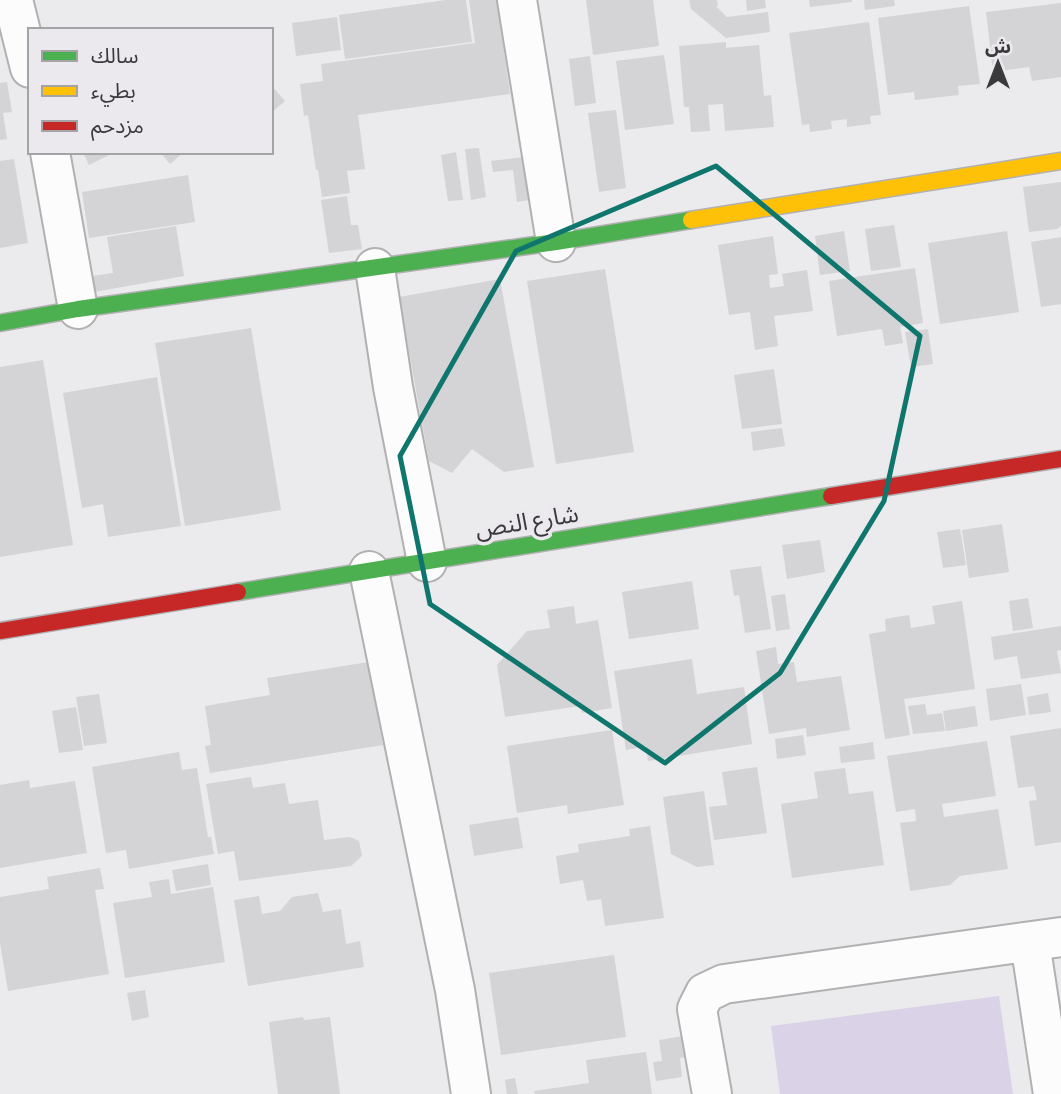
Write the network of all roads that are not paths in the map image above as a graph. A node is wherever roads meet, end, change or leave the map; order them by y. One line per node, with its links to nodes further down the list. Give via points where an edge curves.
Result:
1 (13, 0): 3 (street)
2 (517, 0): 6 (street)
3 (28, 60)
4 (50, 154): 8 (street)
5 (1061, 161): 6 (street)
6 (556, 242): 7 (street)
7 (375, 268): 8 (street); 11 (street)
8 (78, 309): 9 (street)
9 (0, 323)
10 (1061, 459): 11 (street, شارع النص)
11 (427, 562): 12 (street, شارع النص)
12 (369, 571): 13 (street, شارع النص); 15 (street, via 455,990)
13 (0, 631)
14 (1046, 940): 16 (street, via 724,984 705,993 697,1009); 17 (street)
15 (471, 1094)
16 (712, 1094)
17 (1053, 1094)

